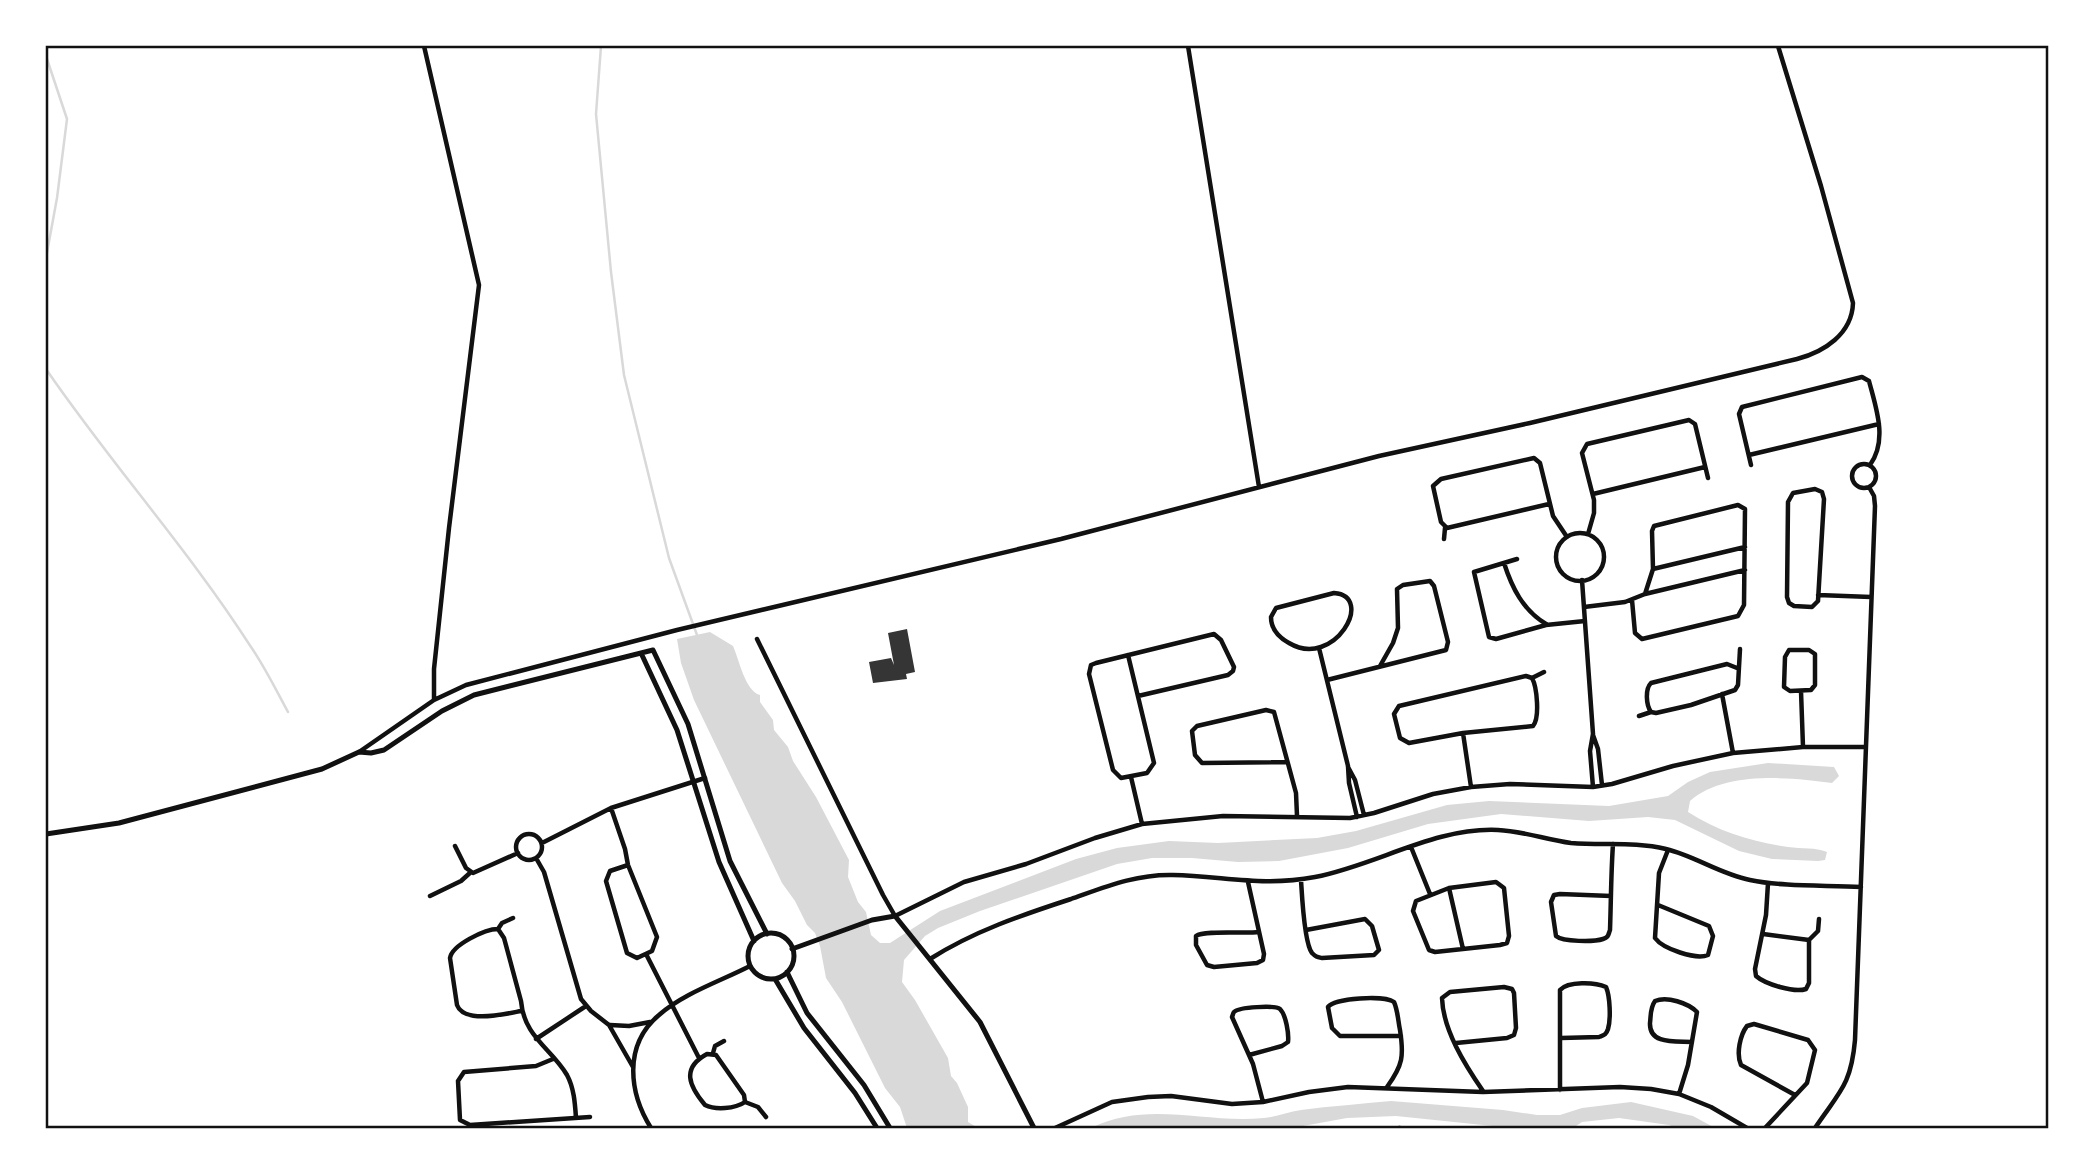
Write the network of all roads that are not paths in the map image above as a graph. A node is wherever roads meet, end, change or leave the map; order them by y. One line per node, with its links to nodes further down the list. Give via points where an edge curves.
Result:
1 (424, 46): 46 (street, via 479,285 449,528)
2 (1188, 46): 10 (street)
3 (1778, 46): 10 (street, via 1852,297 1849,323 1832,343 1797,359)
4 (1879, 424): 5 (street); 5 (street, via 1869,381 1860,377 1742,407 1739,414); 7 (street, via 1878,450)
5 (1749, 455): 6 (street)
6 (1751, 465)
7 (1870, 465): 11 (street, via 1876,479); 11 (street, via 1858,465 1852,475 1857,486)
8 (1705, 467): 9 (street); 12 (street); 12 (street, via 1695,424 1687,419 1585,446)
9 (1708, 478)
10 (1259, 487): 31 (street)
11 (1869, 487): 26 (street, via 1875,501)
12 (1593, 494): 15 (street)
13 (1549, 504): 14 (street); 14 (street, via 1540,463 1530,458 1436,482 1433,492); 16 (street)
14 (1445, 528): 17 (street)
15 (1588, 534): 16 (street); 23 (street, via 1601,546 1604,559 1598,572)
16 (1567, 537): 23 (street, via 1558,548 1558,567 1568,577)
17 (1444, 539)
18 (1745, 547): 21 (street); 21 (street, via 1746,513 1741,505 1672,520 1656,524 1652,531); 22 (street)
19 (1517, 559): 20 (street)
20 (1504, 563): 30 (street, via 1521,602); 30 (street, via 1474,574 1489,637)
21 (1653, 569): 24 (street)
22 (1745, 570): 24 (street); 27 (street, via 1743,608 1734,618 1642,639 1635,632)
23 (1582, 580): 28 (street)
24 (1645, 594): 27 (street)
25 (1818, 595): 25 (street, via 1824,496 1815,489 1793,493 1788,499 1787,597 1791,605 1810,607 1817,604); 26 (street)
26 (1871, 597): 52 (street)
27 (1632, 600): 28 (street)
28 (1584, 607): 29 (street)
29 (1585, 621): 30 (street); 50 (street)
30 (1546, 625)
31 (647, 639): 35 (street); 46 (street, via 466,685)
32 (757, 639): 87 (street)
33 (1319, 648): 33 (street, via 1338,638 1349,623 1351,607 1346,597 1334,593 1274,610 1272,624 1281,638 1299,648); 42 (street)
34 (1740, 649): 39 (street)
35 (653, 650): 36 (street); 58 (street, via 688,724)
36 (641, 653): 53 (street, via 474,695 384,750); 59 (street, via 673,720)
37 (1128, 655): 45 (street); 45 (street, via 1214,634 1234,667 1228,675); 57 (street, via 1093,664 1088,671 1114,773)
38 (1380, 666): 38 (street, via 1447,648 1430,581 1397,589 1398,628); 42 (street)
39 (1737, 668): 44 (street, via 1737,688); 47 (street, via 1727,664 1651,683 1647,690)
40 (1544, 672): 41 (street)
41 (1532, 678): 49 (street, via 1535,725); 49 (street, via 1401,706 1395,712 1400,738 1406,743)
42 (1327, 680): 56 (street)
43 (1801, 691): 43 (street, via 1814,687 1815,654 1789,650 1784,687); 51 (street)
44 (1722, 694): 47 (street, via 1685,707); 54 (street)
45 (1138, 696): 57 (street, via 1154,763 1150,771)
46 (434, 700): 53 (street)
47 (1651, 712): 48 (street)
48 (1639, 716)
49 (1463, 733): 62 (street)
50 (1592, 734): 60 (street); 61 (street)
51 (1803, 747): 52 (street); 54 (street)
52 (1866, 747): 81 (street)
53 (359, 752): 68 (street, via 322,769 146,817)
54 (1733, 753): 61 (street)
55 (1287, 762): 55 (street, via 1272,710 1197,726 1192,732 1195,755 1205,764); 65 (street)
56 (1348, 766): 64 (street); 66 (street)
57 (1131, 777): 67 (street)
58 (705, 778): 59 (street); 93 (street, via 730,861)
59 (694, 782): 63 (street); 96 (street, via 719,862)
60 (1593, 786): 61 (street); 62 (street)
61 (1602, 786)
62 (1471, 787): 64 (street)
63 (611, 808): 69 (street); 76 (street)
64 (1364, 815): 66 (street)
65 (1297, 817): 66 (street); 67 (street, via 1223,816)
66 (1357, 817)
67 (1142, 824): 87 (street, via 964,882)
68 (46, 834)
69 (541, 843): 74 (street, via 534,835 522,836); 75 (street)
70 (1613, 844): 72 (street, via 1569,843 1486,830 1450,834); 73 (street); 85 (street)
71 (455, 846): 77 (street)
72 (1411, 847): 78 (street); 83 (street)
73 (1668, 850): 80 (street, via 1728,874); 86 (street, via 1659,873)
74 (518, 853): 75 (street, via 526,859); 77 (street)
75 (536, 858): 104 (street)
76 (628, 865): 99 (street, via 657,937); 99 (street, via 610,871 606,881 627,953 635,958)
77 (471, 872): 84 (street)
78 (1301, 880): 79 (street); 91 (street)
79 (1248, 882): 92 (street); 100 (street, via 1174,875 1129,879 1000,923)
80 (1768, 883): 81 (street); 94 (street)
81 (1861, 887): 137 (street, via 1853,1064 1843,1090)
82 (1449, 888): 83 (street); 98 (street); 98 (street, via 1496,882 1504,888 1508,941)
83 (1430, 894): 98 (street, via 1413,907 1427,948 1435,952)
84 (430, 896)
85 (1611, 896): 85 (street, via 1554,895 1556,936 1565,940 1607,937)
86 (1658, 905): 86 (street, via 1658,943 1699,957 1708,955 1713,936 1709,926)
87 (895, 916): 97 (street); 100 (street)
88 (513, 918): 90 (street)
89 (1819, 919): 95 (street, via 1818,931)
90 (498, 929): 106 (street); 106 (street, via 451,952 458,1008 468,1016)
91 (1306, 930): 91 (street, via 1311,951 1320,957 1374,955 1379,950 1373,926 1366,919)
92 (1259, 932): 92 (street, via 1264,954 1259,962 1210,967 1195,942 1203,932)
93 (767, 934): 96 (street); 97 (street, via 783,937)
94 (1763, 934): 95 (street); 95 (street, via 1756,976 1801,991 1809,982)
95 (1809, 940)
96 (754, 941): 101 (street)
97 (792, 949): 102 (street, via 793,963)
98 (1463, 949)
99 (646, 954): 105 (street)
100 (930, 959): 133 (street, via 988,1036)
101 (750, 966): 103 (street, via 760,976); 105 (street)
102 (787, 972): 103 (street); 132 (street, via 807,1013 864,1085)
103 (775, 979): 131 (street, via 797,1018 849,1084)
104 (586, 1006): 108 (street); 111 (street)
105 (673, 1006): 107 (street); 117 (street)
106 (522, 1011): 111 (street)
107 (651, 1022): 108 (street); 119 (street)
108 (609, 1025): 119 (street)
109 (1401, 1036): 109 (street, via 1395,1005 1389,999 1335,1001 1328,1007 1332,1028 1340,1036); 120 (street, via 1403,1058)
110 (1562, 1038): 110 (street, via 1605,1035 1606,987 1562,988); 121 (street)
111 (536, 1039): 118 (street)
112 (724, 1041): 115 (street)
113 (1692, 1042): 113 (street, via 1696,1010 1663,998 1655,1001 1651,1007 1653,1036); 123 (street)
114 (1456, 1043): 114 (street, via 1514,1035 1512,989 1504,986 1445,994 1442,1003); 122 (street)
115 (713, 1053): 117 (street); 125 (street)
116 (1250, 1055): 116 (street, via 1288,1042 1279,1008 1239,1009 1233,1014); 126 (street)
117 (699, 1058): 125 (street, via 690,1081 705,1105 715,1108)
118 (554, 1059): 129 (street, via 570,1082); 129 (street, via 536,1066 464,1072 458,1081 459,1117 470,1125)
119 (633, 1068): 130 (street, via 637,1100)
120 (1387, 1087): 122 (street); 126 (street, via 1331,1089)
121 (1560, 1090): 122 (street); 123 (street, via 1620,1087)
122 (1483, 1092)
123 (1679, 1094): 135 (street)
124 (1795, 1095): 124 (street, via 1809,1080 1812,1043 1754,1024 1747,1026 1738,1056 1741,1065); 136 (street)
125 (745, 1102): 127 (street)
126 (1263, 1102): 134 (street, via 1225,1104 1171,1096 1128,1099)
127 (766, 1116)
128 (590, 1117): 129 (street)
129 (576, 1118)
130 (651, 1129)
131 (877, 1129)
132 (890, 1129)
133 (1034, 1129)
134 (1055, 1129)
135 (1747, 1129)
136 (1765, 1129)
137 (1815, 1129)

